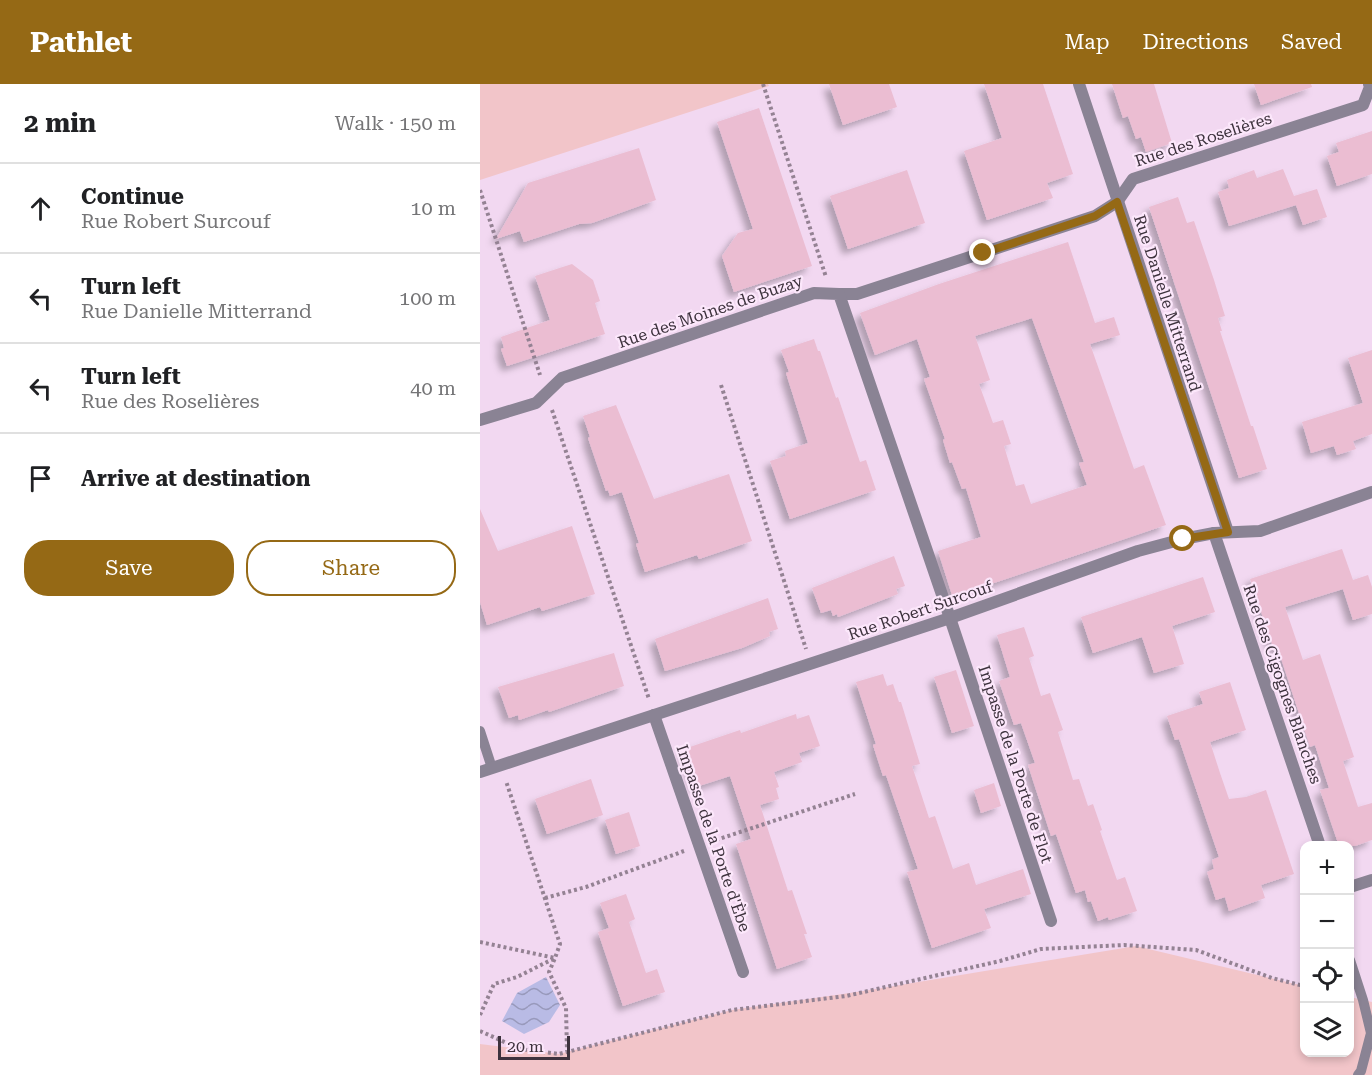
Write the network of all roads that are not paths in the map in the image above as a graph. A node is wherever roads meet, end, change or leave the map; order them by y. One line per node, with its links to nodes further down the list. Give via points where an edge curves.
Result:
1 (1079, 84): 3 (street, Rue Danielle Mitterrand)
2 (1369, 84): 3 (street, Rue des Roselières, via 1363,105 1133,179)
3 (1117, 202): 4 (street, Rue des Roselières, via 1084,220 857,294); 7 (street, Rue Danielle Mitterrand)
4 (835, 294): 5 (street, Rue des Moines de Buzay, via 814,293 562,378 536,403); 9 (street)
5 (480, 420)
6 (1372, 492): 7 (street, Rue Robert Surcouf, via 1260,531)
7 (1228, 532): 8 (street, Rue Robert Surcouf)
8 (1214, 533): 9 (street, Rue Robert Surcouf, via 1138,551); 14 (street, Rue des Cigognes Blanches)
9 (950, 618): 10 (street, Rue Robert Surcouf); 17 (street, Impasse de la Porte de Flot)
10 (654, 715): 12 (street, Rue Robert Surcouf); 18 (street, Impasse de la Porte d'Èbe)
11 (480, 731): 12 (lane)
12 (496, 766): 13 (street, Rue Robert Surcouf)
13 (480, 772)
14 (1318, 841)
15 (1372, 880): 16 (street)
16 (1354, 886)
17 (1051, 921)
18 (743, 972)
19 (1354, 972): 20 (lane, via 1371,1033)
20 (1358, 1075)

